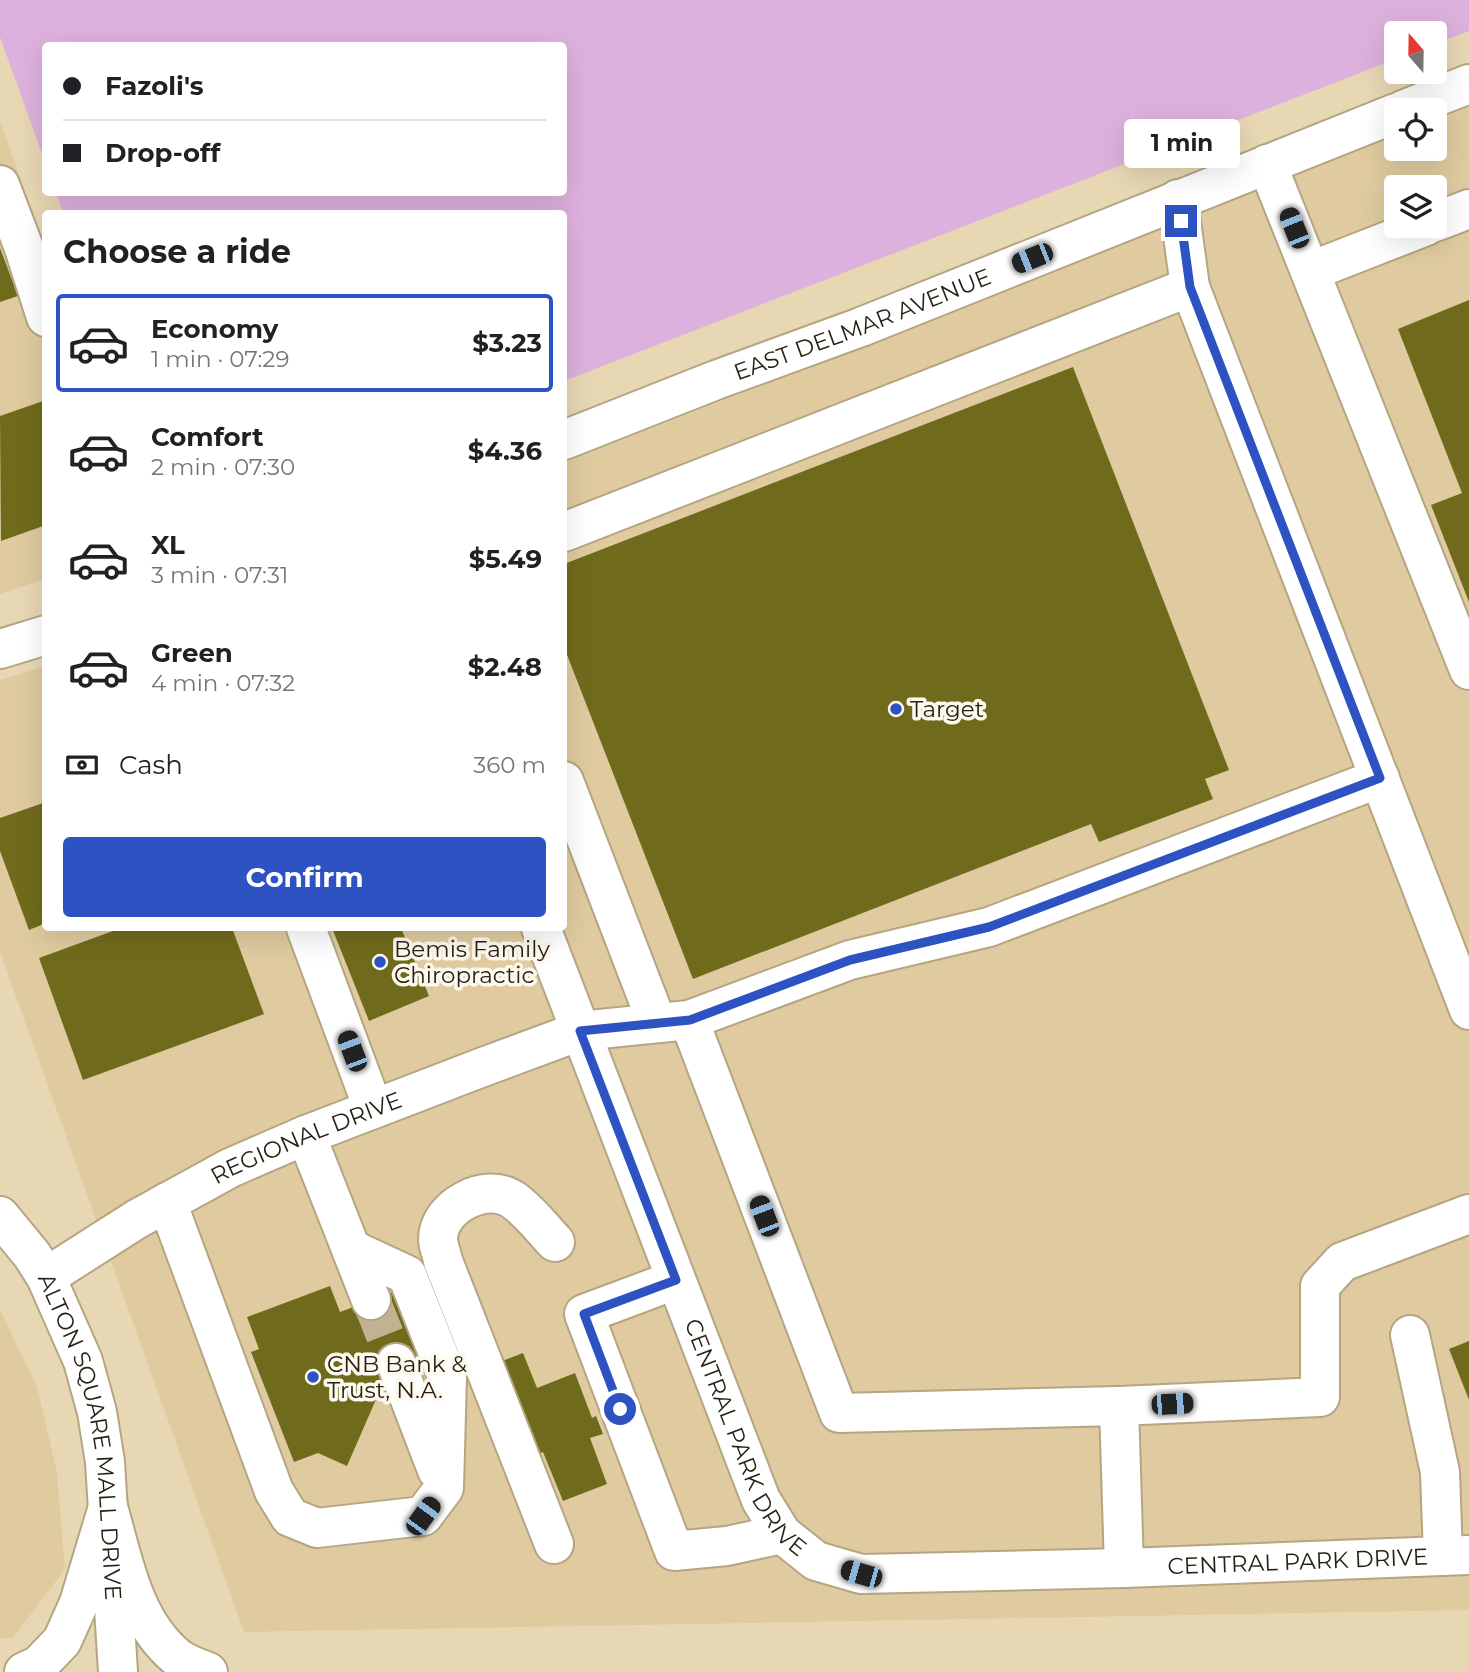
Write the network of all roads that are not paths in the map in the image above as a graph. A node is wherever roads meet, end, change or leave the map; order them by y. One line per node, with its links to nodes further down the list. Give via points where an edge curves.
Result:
1 (1469, 84): 2 (street)
2 (1433, 98)
3 (1384, 118): 4 (street, EAST DELMAR AVENUE)
4 (1268, 164): 6 (street, EAST DELMAR AVENUE); 10 (street)
5 (0, 185): 12 (street)
6 (1178, 199): 11 (street); 13 (street, EAST DELMAR AVENUE)
7 (1469, 209): 8 (street)
8 (1447, 217)
9 (1395, 238): 10 (street)
10 (1311, 271): 17 (street)
11 (1190, 287): 14 (street); 18 (street)
12 (42, 304)
13 (567, 439)
14 (567, 530)
15 (42, 636): 16 (street)
16 (0, 649)
17 (1469, 670)
18 (1380, 778): 22 (street); 23 (street, REGIONAL DRIVE, via 989,927 850,960)
19 (567, 788): 23 (street)
20 (307, 931): 25 (street)
21 (542, 931): 24 (street, CENTRAL PARK DRIVE)
22 (1469, 1010)
23 (673, 1021): 24 (street, REGIONAL DRIVE); 37 (street, via 839,1413)
24 (580, 1031): 25 (street, REGIONAL DRIVE); 33 (street, CENTRAL PARK DRIVE)
25 (373, 1108): 26 (street, REGIONAL DRIVE)
26 (306, 1135): 27 (street, REGIONAL DRIVE); 31 (street)
27 (167, 1202): 32 (street, REGIONAL DRIVE); 38 (street, via 274,1491 290,1517 317,1528 423,1516)
28 (1469, 1214): 37 (street, via 1342,1262 1320,1286 1320,1398)
29 (0, 1216): 32 (street, ALTON SQUARE MALL DRIVE)
30 (555, 1241): 41 (street, via 511,1198 487,1193 464,1200 446,1216 438,1238)
31 (351, 1249): 34 (street); 38 (street, via 407,1275 447,1376)
32 (46, 1277): 39 (street, ALTON SQUARE MALL DRIVE, via 83,1361 97,1412)
33 (676, 1280): 40 (street, CENTRAL PARK DRIVE, via 761,1500); 40 (street, via 584,1314 674,1551)
34 (372, 1300)
35 (1410, 1335): 42 (street)
36 (396, 1363): 38 (street)
37 (1119, 1406): 43 (street)
38 (444, 1488)
39 (108, 1507): 44 (street, via 79,1603 62,1641 39,1665); 45 (street, ALTON SQUARE MALL DRIVE); 46 (street, via 129,1581 152,1633 180,1660)
40 (782, 1534): 43 (street, CENTRAL PARK DRIVE, via 816,1561 861,1574)
41 (554, 1544)
42 (1456, 1555): 43 (street, CENTRAL PARK DRIVE)
43 (1124, 1568)
44 (24, 1672)
45 (118, 1672)
46 (208, 1672)

